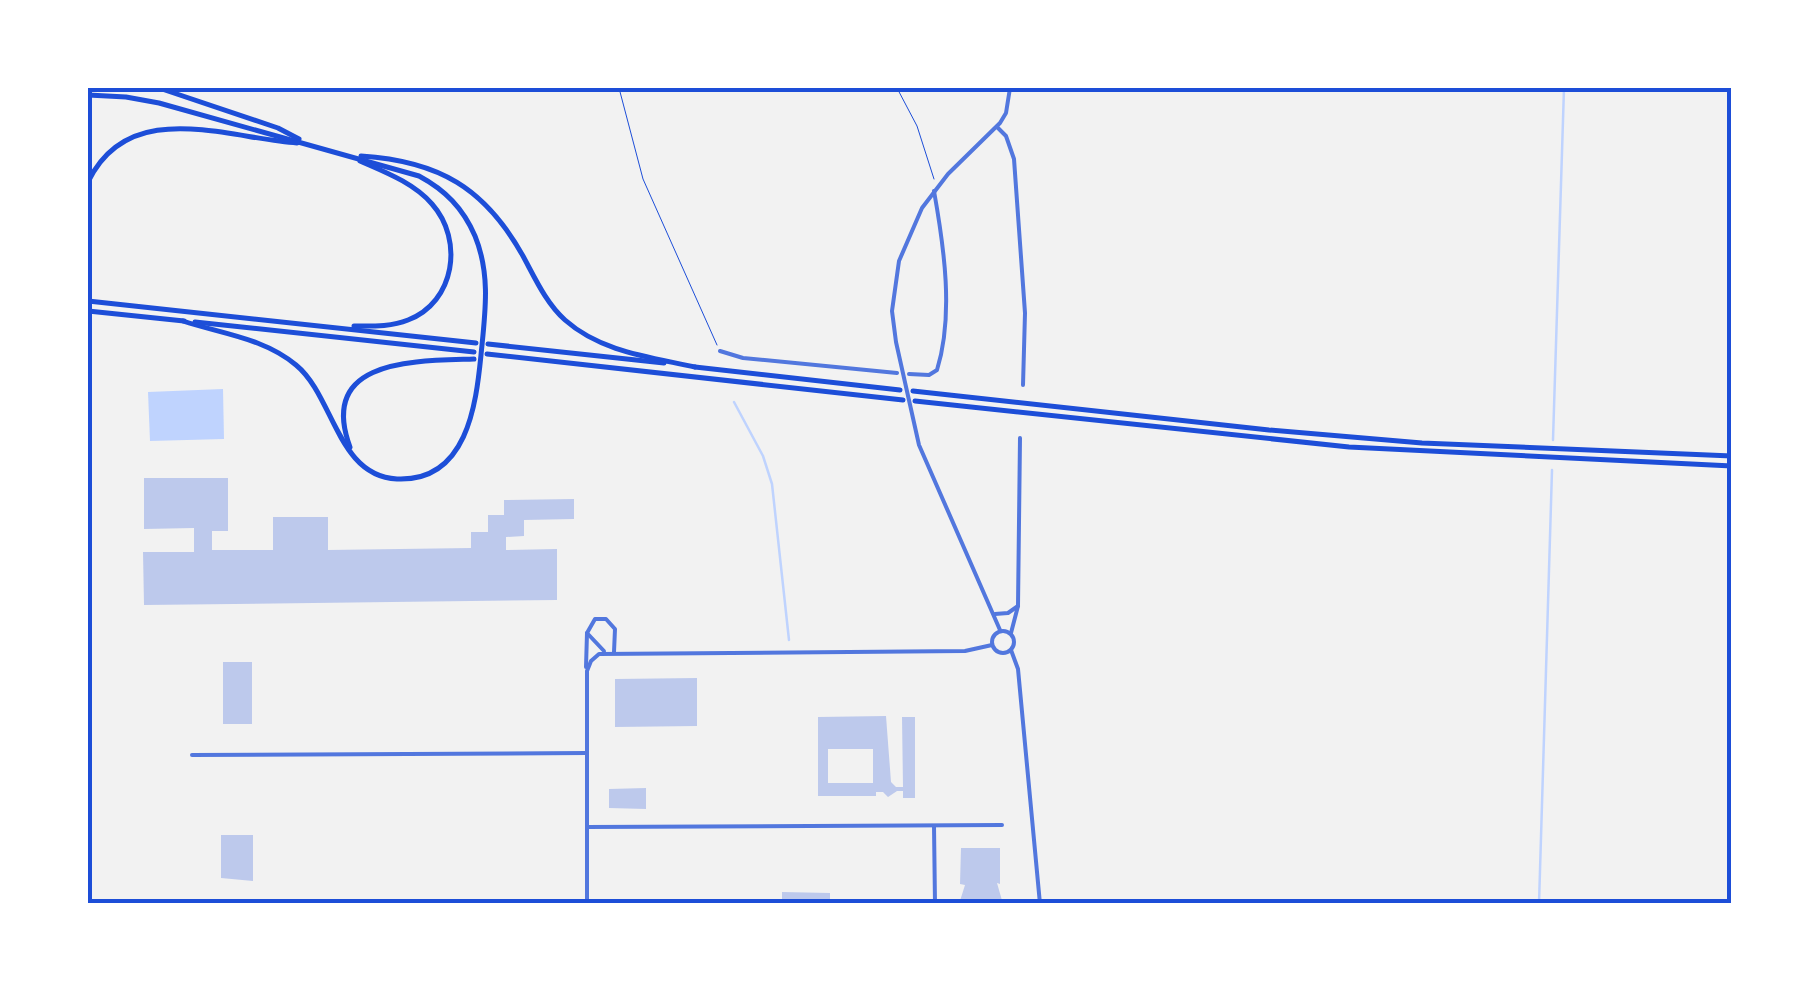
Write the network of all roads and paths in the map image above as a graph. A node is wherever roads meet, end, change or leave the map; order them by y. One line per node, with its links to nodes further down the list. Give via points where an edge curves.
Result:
1 (159, 88): 7 (highway)
2 (619, 88): 17 (path, via 643,179)
3 (897, 88): 10 (path, via 918,126)
4 (1010, 88): 6 (street)
5 (88, 95): 7 (highway, via 144,100)
6 (997, 127): 10 (street); 22 (street, via 1014,159)
7 (310, 144): 8 (highway); 9 (highway, via 156,129 112,150)
8 (348, 156): 14 (highway, via 424,196 445,224 452,254 442,293 417,316 396,324); 19 (highway, via 416,165 457,180 497,214 550,304 576,328 616,349); 28 (highway, via 410,173 436,186 462,212 481,254 486,303 476,402 463,440 434,469 404,478 378,474)
9 (88, 182)
10 (935, 189): 21 (street, via 945,290 940,352 932,374); 32 (street, via 910,231 892,311 917,437)
11 (88, 301): 14 (highway)
12 (88, 311): 13 (highway)
13 (184, 321): 28 (highway, via 257,342 294,362 313,382); 28 (highway, via 474,355 396,363 368,374 344,408)
14 (332, 327): 15 (highway)
15 (476, 343)
16 (488, 344): 19 (highway)
17 (720, 351): 20 (street)
18 (487, 356): 25 (highway)
19 (695, 367): 23 (highway)
20 (896, 372)
21 (909, 374)
22 (1023, 385)
23 (900, 390)
24 (913, 391): 29 (highway, via 1422,443)
25 (903, 400)
26 (915, 401): 30 (highway, via 1320,444)
27 (1020, 438): 31 (street)
28 (353, 455)
29 (1732, 456)
30 (1732, 466)
31 (1018, 606): 32 (street); 35 (street)
32 (994, 614): 33 (street)
33 (1000, 630): 35 (street); 36 (street)
34 (587, 633): 38 (street); 38 (street, via 595,619 608,620 616,632); 39 (street)
35 (1011, 633): 37 (street)
36 (992, 645): 37 (street, via 1000,653); 38 (street, via 965,651)
37 (1011, 650): 48 (street)
38 (610, 652): 39 (street, via 592,658)
39 (587, 672): 40 (street)
40 (587, 753): 41 (street); 43 (street)
41 (192, 755)
42 (1002, 825): 44 (street)
43 (588, 826): 44 (street); 45 (street)
44 (934, 826): 47 (street)
45 (587, 902): 46 (street)
46 (351, 904)
47 (935, 904)
48 (1040, 904)

